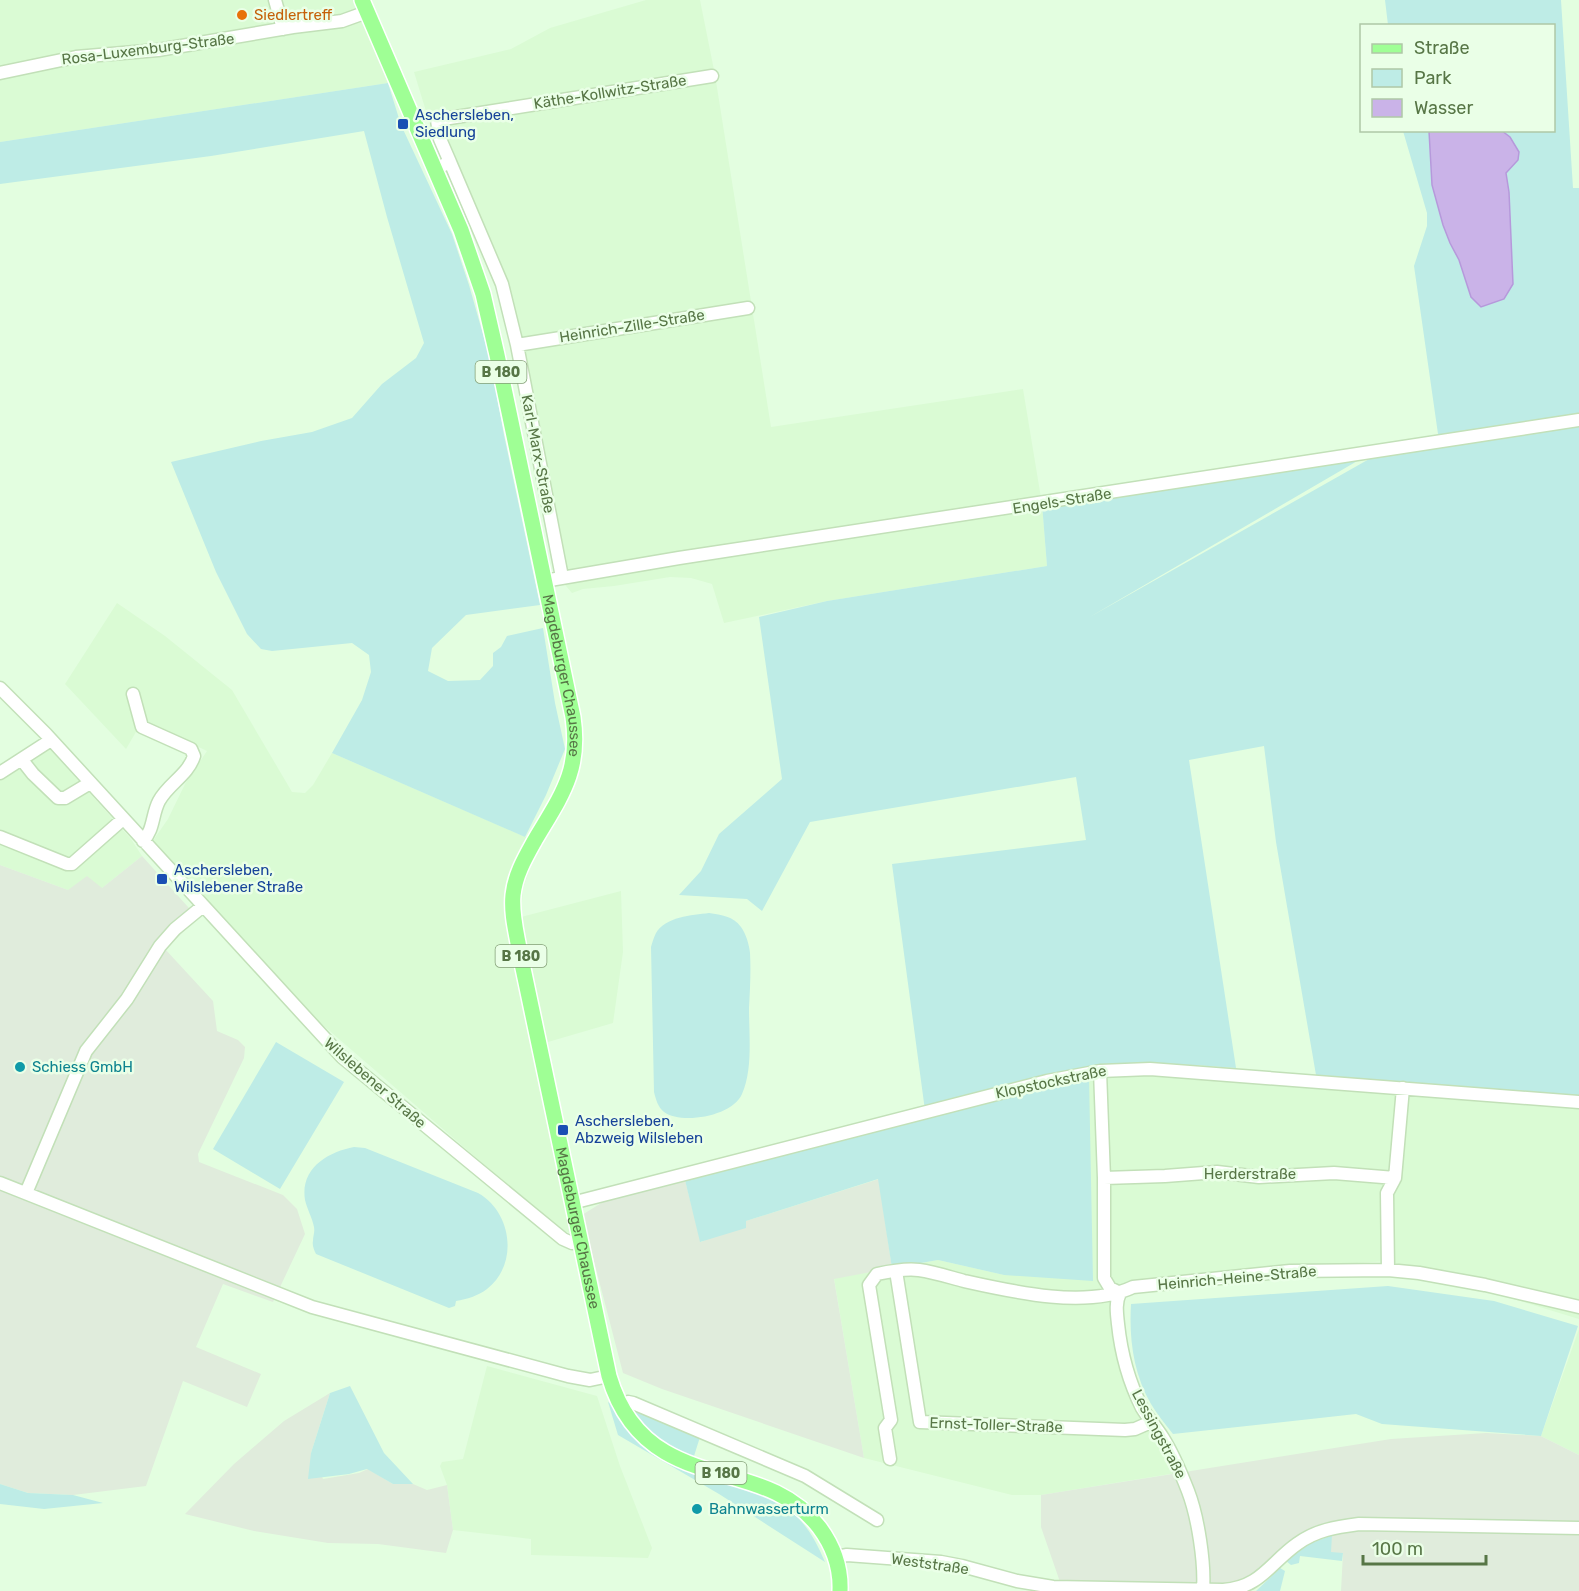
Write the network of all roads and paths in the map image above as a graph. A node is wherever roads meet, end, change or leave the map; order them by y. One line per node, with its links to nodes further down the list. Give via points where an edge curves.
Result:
1 (275, 0): 3 (street)
2 (365, 6): 3 (street, Rosa-Luxemburg-Straße, via 342,21); 8 (main road, Magdeburger Chaussee / B 180)
3 (283, 29): 4 (street, Rosa-Luxemburg-Straße, via 158,50 67,59)
4 (0, 73)
5 (712, 76): 6 (street, Käthe-Kollwitz-Straße)
6 (437, 120): 7 (street, Karl-Marx-Straße)
7 (450, 162): 8 (street); 10 (street, Karl-Marx-Straße, via 495,264)
8 (435, 169): 13 (main road, Magdeburger Chaussee / B 180, via 471,257 489,318)
9 (748, 308): 10 (street, Heinrich-Zille-Straße)
10 (517, 345): 12 (street, Karl-Marx-Straße)
11 (1579, 420): 12 (street, Engels-Straße)
12 (562, 577): 13 (street, Engels-Straße)
13 (544, 581): 31 (main road, Magdeburger Chaussee / B 180, via 576,747 562,793 517,875 513,910)
14 (0, 688): 16 (street, Wilslebener Straße)
15 (133, 694): 22 (street, via 142,727 191,748 194,756 159,800)
16 (48, 737): 17 (street); 19 (street, Wilslebener Straße)
17 (22, 760): 18 (street); 19 (street, via 58,798)
18 (0, 773)
19 (90, 783): 20 (street, Wilslebener Straße)
20 (123, 819): 21 (street, via 72,864); 22 (street, Wilslebener Straße)
21 (0, 837)
22 (143, 841): 23 (street, Wilslebener Straße)
23 (203, 906): 30 (street, via 160,946 127,999 86,1051); 32 (street, Wilslebener Straße, via 362,1075 562,1239)
24 (1100, 1071): 25 (street, Klopstockstraße, via 1150,1069); 27 (street); 31 (street, Klopstockstraße, via 944,1106)
25 (1403, 1088): 26 (street, Klopstockstraße); 28 (street)
26 (1579, 1102)
27 (1104, 1178): 28 (street, Herderstraße, via 1208,1172 1259,1177 1334,1173); 35 (street, via 1104,1278 1110,1288)
28 (1395, 1178): 34 (street, via 1387,1194)
29 (0, 1183): 30 (street)
30 (26, 1193): 37 (street, via 312,1307 568,1376 590,1380)
31 (572, 1203): 32 (main road, Magdeburger Chaussee / B 180)
32 (581, 1243): 37 (main road, Magdeburger Chaussee / B 180)
33 (896, 1270): 35 (street, Heinrich-Heine-Straße, via 917,1269 988,1286 1050,1295); 39 (street, Ernst-Toller-Straße, via 920,1422 1125,1430); 40 (street, via 878,1274 869,1285 891,1420 885,1428)
34 (1388, 1270): 35 (street, Heinrich-Heine-Straße, via 1265,1273 1133,1287); 36 (street, Heinrich-Heine-Straße, via 1485,1285)
35 (1120, 1293): 39 (street, Lessingstraße, via 1118,1318 1124,1357 1137,1397)
36 (1579, 1307)
37 (609, 1376): 38 (main road, Magdeburger Chaussee / B 180)
38 (620, 1406): 41 (street, via 633,1403 805,1476); 43 (main road, Magdeburger Chaussee / B 180, via 642,1435 665,1452 779,1492 795,1502 818,1525)
39 (1151, 1422): 45 (street, Lessingstraße, via 1190,1495)
40 (890, 1459)
41 (877, 1520)
42 (1579, 1528): 45 (street, Weststraße, via 1359,1524 1334,1527 1296,1544 1249,1584 1234,1589)
43 (836, 1557): 44 (main road, Magdeburger Chaussee / B 180); 45 (street, Weststraße, via 941,1562 1053,1587)
44 (840, 1590)
45 (1203, 1590)

